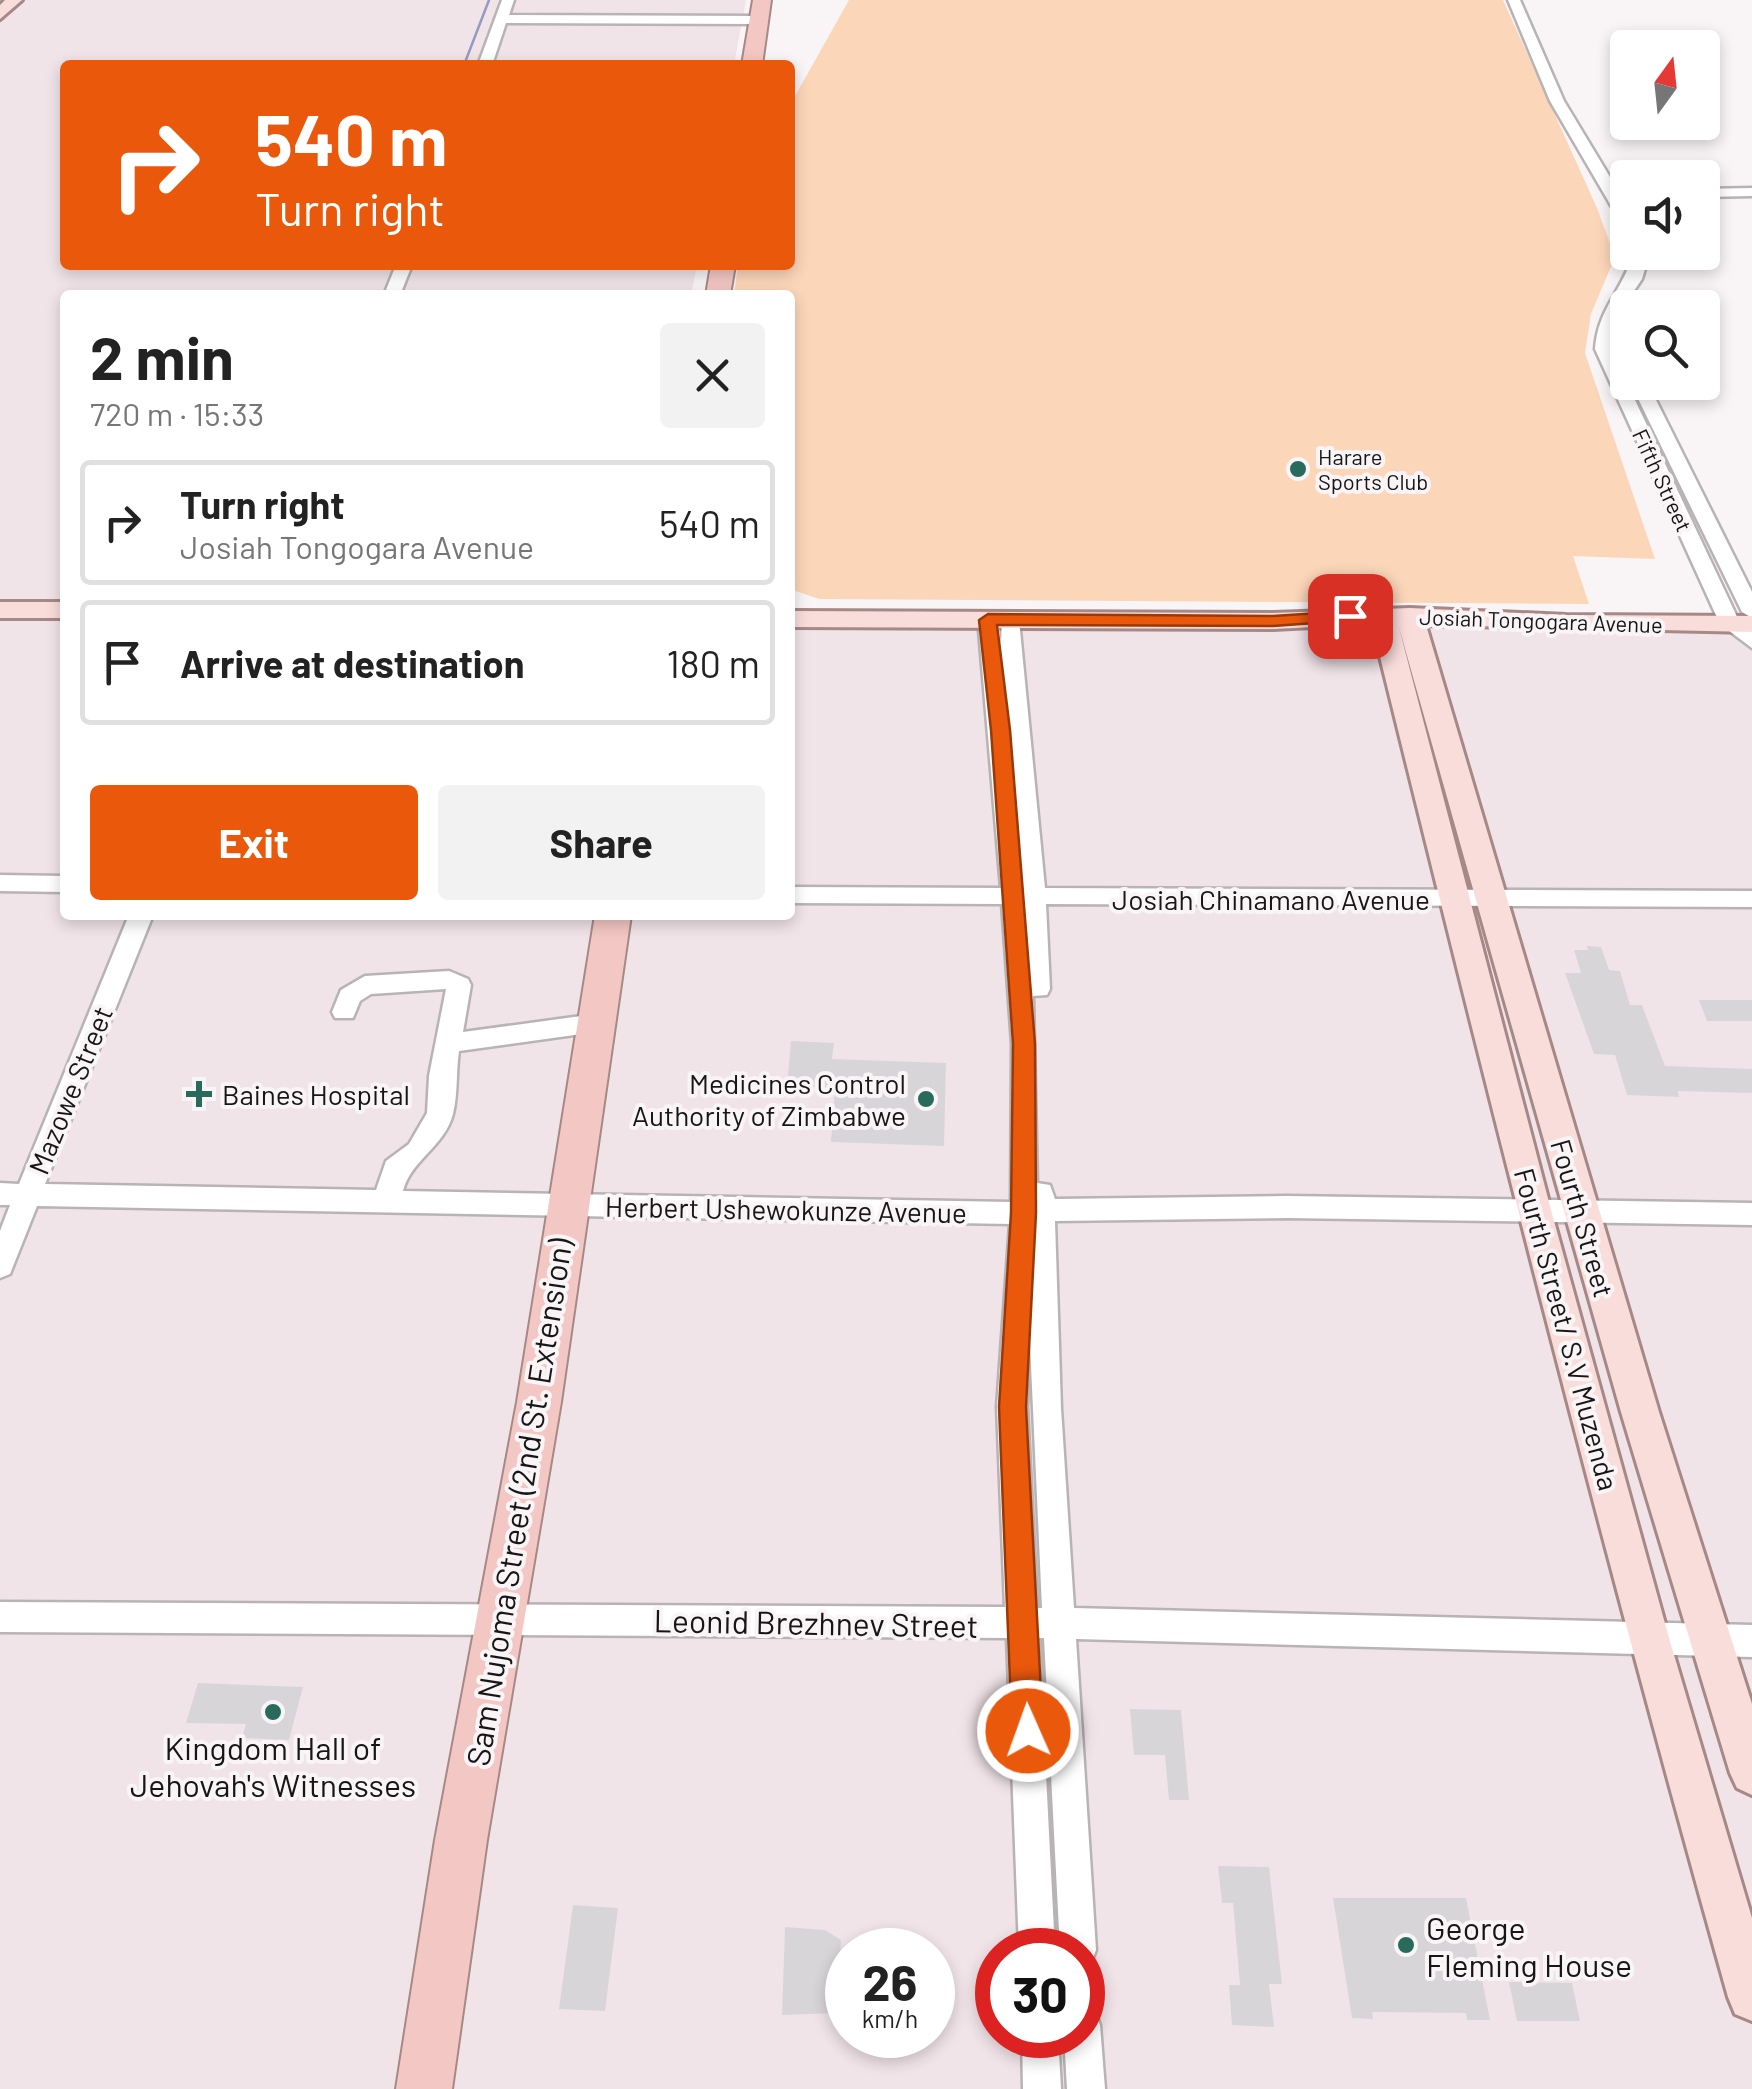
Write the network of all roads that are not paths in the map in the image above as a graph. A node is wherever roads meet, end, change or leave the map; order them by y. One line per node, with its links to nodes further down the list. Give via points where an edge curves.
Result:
1 (508, 0): 4 (street)
2 (1514, 0): 9 (street)
3 (761, 10): 4 (street); 6 (highway)
4 (501, 18): 5 (street)
5 (487, 60)
6 (753, 60)
7 (1752, 192): 8 (street)
8 (1720, 193)
9 (1609, 194)
10 (1610, 314): 11 (street, Fifth Street, via 1602,350)
11 (1610, 369)
12 (1626, 400): 18 (street, Fifth Street)
13 (1646, 400): 18 (street, Fifth Street)
14 (0, 610): 15 (main road)
15 (60, 610)
16 (795, 619): 17 (main road, Josiah Tongogara Avenue)
17 (998, 620): 19 (main road, Josiah Tongogara Avenue); 27 (street)
18 (1745, 620): 20 (main road, Josiah Tongogara Avenue); 22 (street, Fifth Street)
19 (1273, 621): 21 (main road, Josiah Tongogara Avenue); 21 (main road)
20 (1566, 623): 21 (main road, Josiah Tongogara Avenue); 21 (main road, via 1460,628 1441,640)
21 (1401, 634): 26 (main road, Fourth Street/ S.V Muzenda); 28 (main road, Fourth Street)
22 (1752, 642)
23 (0, 883): 24 (street)
24 (60, 884)
25 (795, 895): 27 (street, Josiah Chinamano Avenue)
26 (1452, 898): 27 (street, Josiah Chinamano Avenue); 28 (street, Josiah Chinamano Avenue); 39 (main road, Fourth Street/ S.V Muzenda)
27 (1024, 899): 40 (street)
28 (1495, 899): 29 (street, Josiah Chinamano Avenue); 41 (main road, Fourth Street)
29 (1752, 899)
30 (140, 920): 36 (street, Mazowe Street)
31 (612, 920): 33 (highway, Sam Nujoma Street (2nd St. Extension))
32 (344, 1012): 34 (street, via 365,984 448,980 459,985)
33 (596, 1023): 34 (street); 38 (highway, Sam Nujoma Street (2nd St. Extension))
34 (448, 1043): 37 (street, via 440,1114 418,1151 395,1168)
35 (0, 1194): 36 (street, Herbert Ushewokunze Avenue)
36 (29, 1194): 37 (street, Herbert Ushewokunze Avenue); 43 (street, Mazowe Street)
37 (387, 1201): 38 (street, Herbert Ushewokunze Avenue)
38 (568, 1204): 40 (street, Herbert Ushewokunze Avenue); 45 (highway, Sam Nujoma Street (2nd St. Extension))
39 (1534, 1210): 40 (street, Herbert Ushewokunze Avenue); 41 (street, Herbert Ushewokunze Avenue); 48 (main road, Fourth Street/ S.V Muzenda)
40 (1032, 1212): 46 (street); 47 (street, via 1012,1407)
41 (1580, 1212): 42 (street, Herbert Ushewokunze Avenue); 49 (main road, Fourth Street)
42 (1752, 1214)
43 (0, 1266)
44 (0, 1617): 45 (street, Leonid Brezhnev Street)
45 (500, 1618): 47 (street, Leonid Brezhnev Street); 57 (highway, Sam Nujoma Street (2nd St. Extension))
46 (1060, 1623): 47 (street, Leonid Brezhnev Street); 48 (street, Leonid Brezhnev Street); 53 (street)
47 (1023, 1624): 52 (street)
48 (1648, 1638): 49 (street, Leonid Brezhnev Street); 54 (main road, Fourth Street/ S.V Muzenda)
49 (1711, 1640): 50 (street, Leonid Brezhnev Street); 51 (main road, Fourth Street)
50 (1752, 1641)
51 (1752, 1773)
52 (1035, 1928)
53 (1077, 1928)
54 (1752, 1997)
55 (1041, 2058): 58 (street)
56 (1084, 2058): 59 (street)
57 (424, 2089)
58 (1042, 2089)
59 (1086, 2089)

